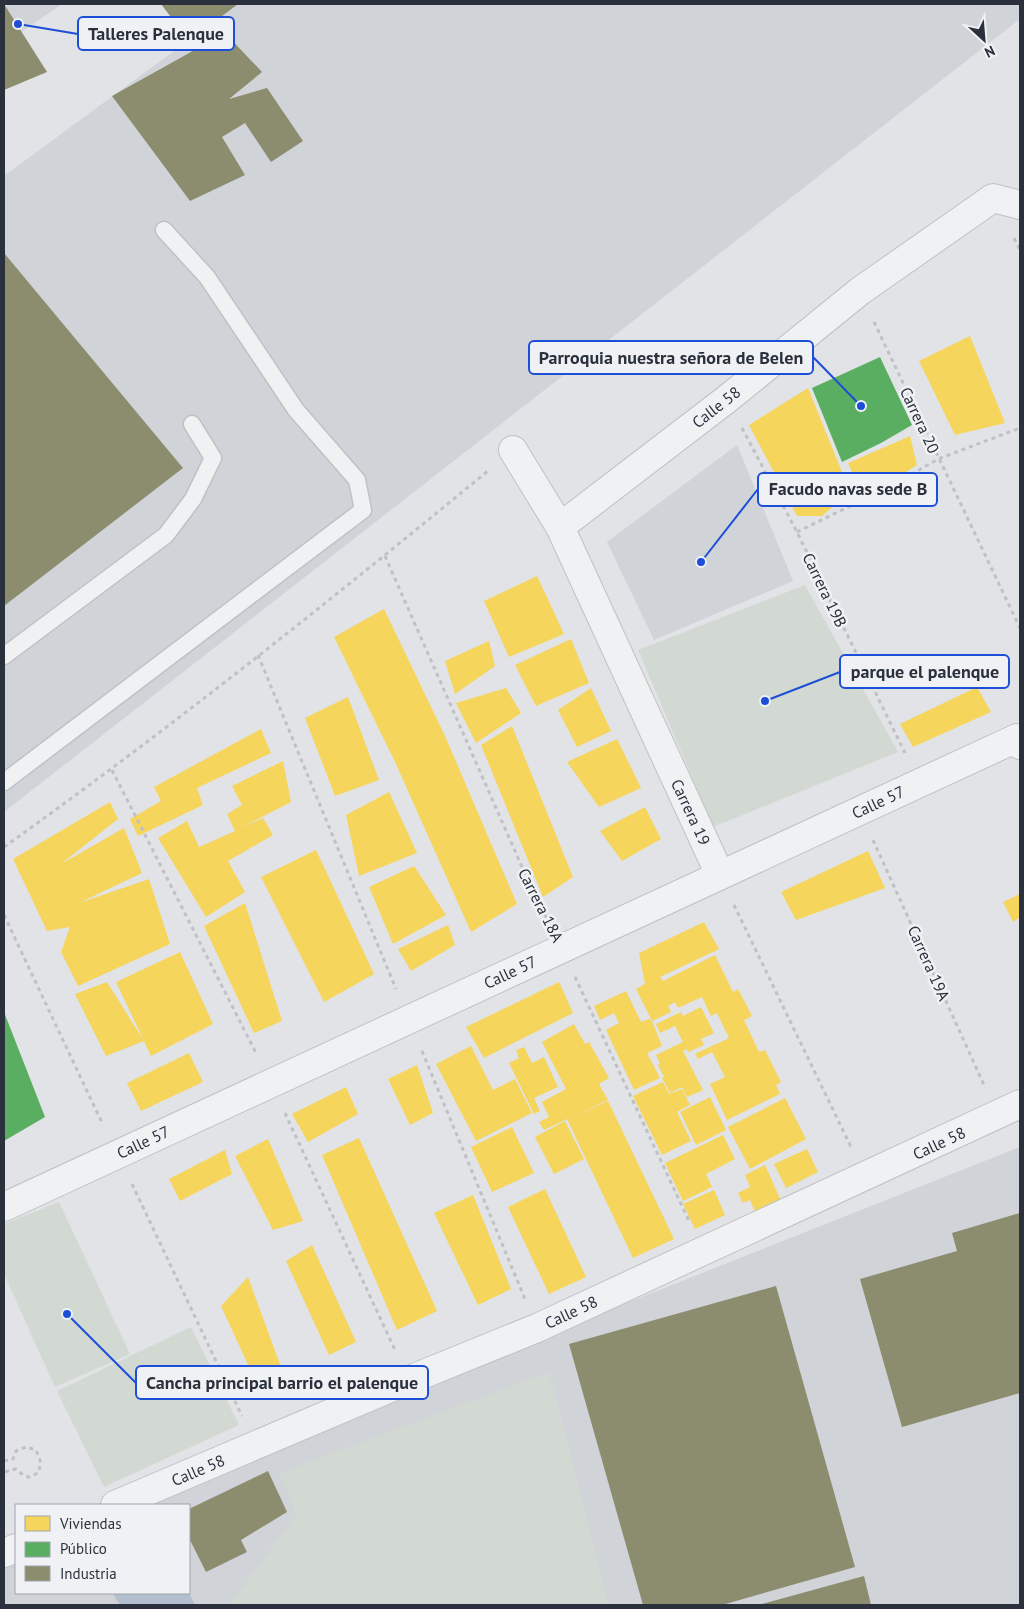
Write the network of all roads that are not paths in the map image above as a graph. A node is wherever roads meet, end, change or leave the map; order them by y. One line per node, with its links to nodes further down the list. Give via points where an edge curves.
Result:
1 (1020, 205): 5 (street, Calle 58, via 993,198 860,291 727,399)
2 (164, 230): 8 (lane, via 207,277 296,410 356,480 363,510)
3 (192, 424): 6 (lane, via 213,458 193,499 166,535)
4 (513, 450): 5 (street, Carrera 19)
5 (560, 527): 9 (street, Carrera 19)
6 (4, 656)
7 (1018, 742): 9 (street, Calle 57, via 919,783)
8 (4, 782)
9 (720, 875): 11 (street, Calle 57)
10 (1009, 1110): 12 (street, Calle 58, via 537,1328)
11 (4, 1207)
12 (117, 1504)

